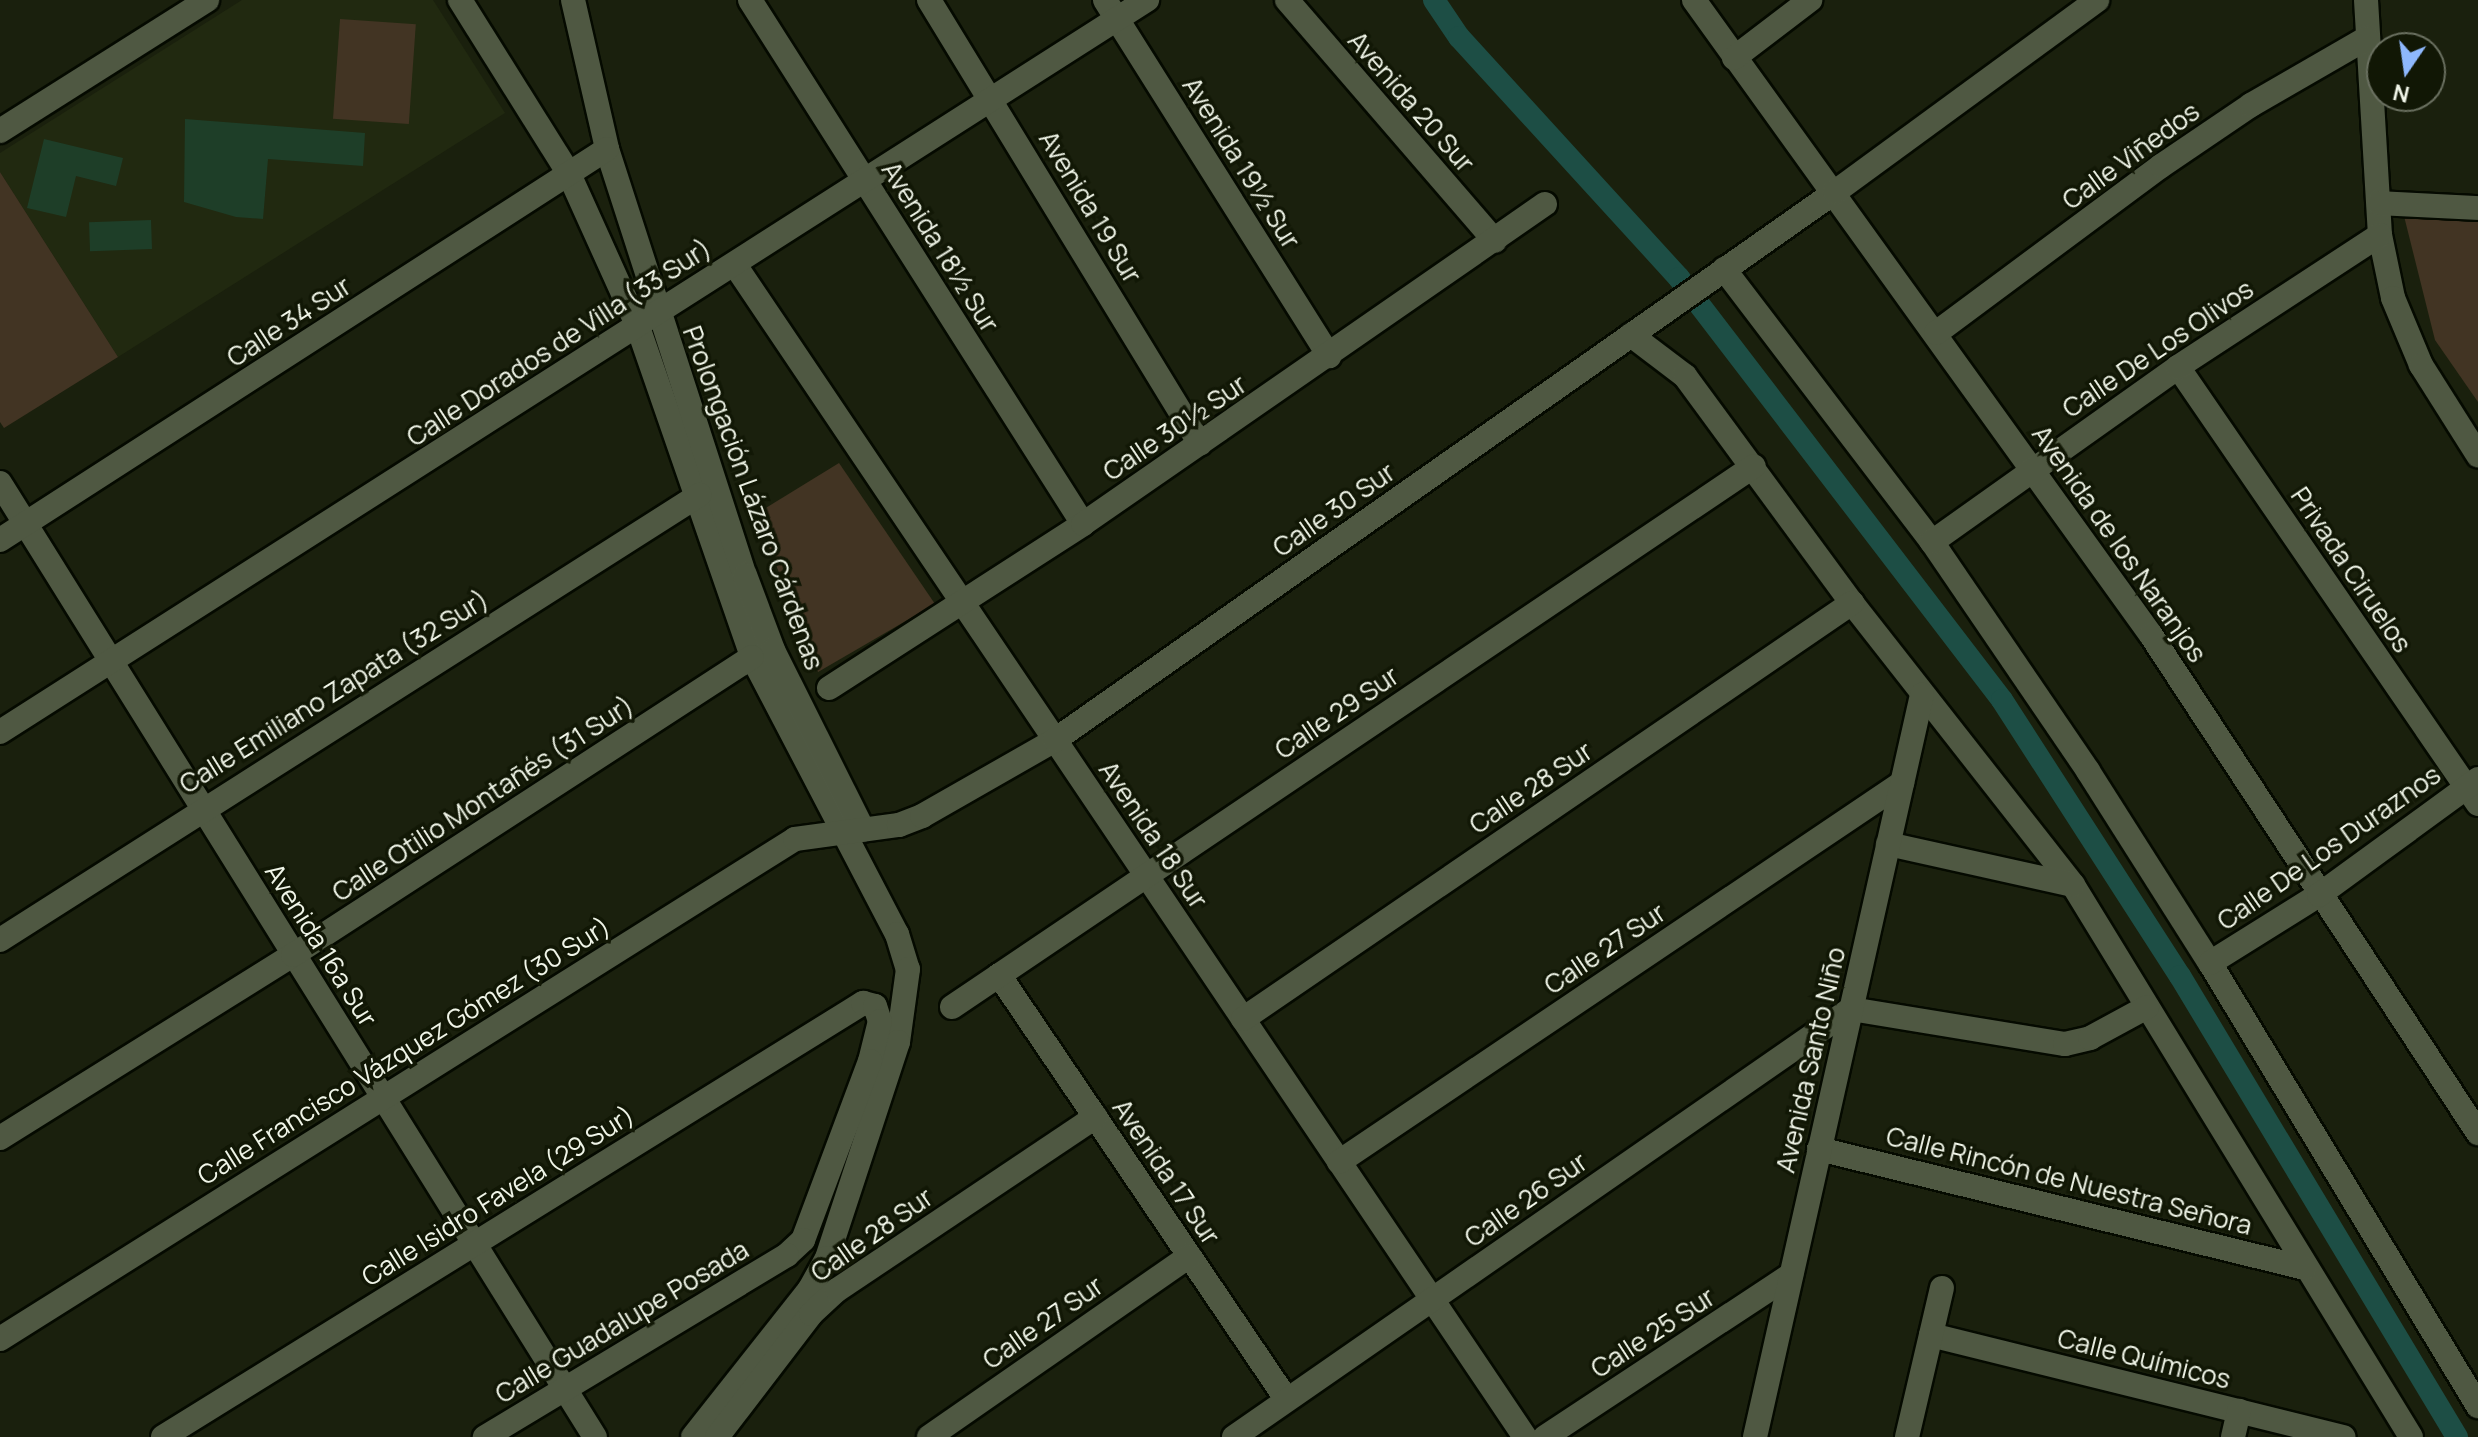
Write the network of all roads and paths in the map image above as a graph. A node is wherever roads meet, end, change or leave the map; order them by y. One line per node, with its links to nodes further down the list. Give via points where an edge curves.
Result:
1 (207, 0): 18 (street)
2 (460, 0): 20 (street)
3 (573, 0): 19 (street)
4 (750, 0): 21 (street, Avenida 18½ Sur)
5 (929, 0): 16 (street, Avenida 19 Sur)
6 (1147, 0): 12 (street, Calle Dorados de Villa (33 Sur))
7 (1287, 0): 27 (street, Avenida 20 Sur)
8 (1694, 0): 15 (street, Avenida de los Naranjos)
9 (1810, 0): 15 (street)
10 (2097, 0): 22 (street, Calle 30 Sur)
11 (2366, 0): 13 (street)
12 (1112, 10): 16 (street, Calle Dorados de Villa (33 Sur)); 33 (street, Avenida 19½ Sur)
13 (2367, 32)
14 (2366, 39): 31 (street, Calle Viñedos, via 2251,105 2161,166)
15 (1734, 58): 22 (street, Avenida de los Naranjos)
16 (993, 100): 21 (street, Calle Dorados de Villa (33 Sur)); 35 (street, Avenida 19 Sur)
17 (2372, 112): 23 (street)
18 (0, 131)
19 (607, 149): 20 (street, Calle 34 Sur); 30 (street)
20 (569, 174): 30 (street); 42 (street, Calle 34 Sur)
21 (865, 182): 28 (street, Calle Dorados de Villa (33 Sur)); 41 (street, Avenida 18½ Sur)
22 (1835, 192): 29 (street, Calle 30 Sur); 31 (street, Avenida de los Naranjos)
23 (2379, 203): 25 (street); 26 (street)
24 (1545, 204): 27 (street, Calle 30½ Sur)
25 (2478, 208)
26 (2380, 235): 34 (street, Calle De Los Olivos); 36 (street, via 2403,329)
27 (1495, 241): 33 (street, Calle 30½ Sur)
28 (735, 265): 30 (street, Calle Dorados de Villa (33 Sur)); 45 (street, Avenida 18 Sur)
29 (1716, 275): 32 (street, Calle 30 Sur); 44 (street)
30 (648, 320): 40 (street, Prolongación Lázaro Cárdenas); 48 (street, Calle Dorados de Villa (33 Sur)); 56 (street, Prolongación Lázaro Cárdenas, via 773,650)
31 (1936, 333): 38 (street, Avenida de los Naranjos)
32 (1631, 335): 37 (street, via 1685,376); 52 (street, Calle 30 Sur)
33 (1329, 356): 35 (street, Calle 30½ Sur)
34 (2178, 367): 38 (street, Calle De Los Olivos); 54 (street, Privada Ciruelos)
35 (1200, 444): 41 (street, Calle 30½ Sur)
36 (2478, 455)
37 (1754, 466): 46 (street); 58 (street, Calle 29 Sur)
38 (2032, 468): 44 (street, Calle De Los Olivos); 60 (street, Avenida de los Naranjos, via 2151,635)
39 (0, 483): 42 (street, Avenida 16a Sur)
40 (699, 495): 47 (street, Prolongación Lázaro Cárdenas); 55 (street, Calle Emiliano Zapata (32 Sur))
41 (1083, 524): 45 (street, Calle 30½ Sur)
42 (26, 525): 43 (street, Calle 34 Sur); 48 (street, Avenida 16a Sur)
43 (0, 540)
44 (1932, 542): 63 (street)
45 (962, 600): 49 (street, Calle 30½ Sur); 52 (street, Avenida 18 Sur)
46 (1852, 603): 50 (street); 68 (street, Calle 28 Sur)
47 (752, 657): 56 (street, Prolongación Lázaro Cárdenas); 62 (street, Calle Otilio Montañés (31 Sur))
48 (111, 662): 51 (street, Calle Dorados de Villa (33 Sur)); 55 (street, Avenida 16a Sur)
49 (829, 688)
50 (1922, 695): 53 (street, Avenida Santo Niño); 59 (street)
51 (0, 732)
52 (1055, 740): 56 (street, Calle 30 Sur, via 922,816); 58 (street, Avenida 18 Sur)
53 (1902, 783): 57 (street, Avenida Santo Niño); 74 (street, Calle 27 Sur)
54 (2474, 790): 60 (street, Calle De Los Duraznos)
55 (203, 808): 61 (street, Calle Emiliano Zapata (32 Sur)); 62 (street, Avenida 16a Sur)
56 (854, 831): 69 (street, Calle Francisco Vázquez Gómez (30 Sur), via 795,839); 91 (street, Prolongación Lázaro Cárdenas, via 908,969 898,1042 827,1258 809,1290)
57 (1888, 844): 59 (street); 67 (street, Avenida Santo Niño)
58 (1146, 875): 64 (street, Calle 29 Sur); 68 (street, Avenida 18 Sur)
59 (2073, 885): 66 (street)
60 (2319, 895): 63 (street, Calle De Los Duraznos); 71 (street, Avenida de los Naranjos)
61 (0, 940)
62 (293, 955): 69 (street, Avenida 16a Sur); 72 (street, Calle Otilio Montañés (31 Sur))
63 (2210, 963): 86 (street)
64 (999, 975): 65 (street, Calle 29 Sur); 70 (street, Avenida 17 Sur)
65 (952, 1007)
66 (2147, 1007): 67 (street, via 2090,1038 2065,1044); 78 (street)
67 (1851, 1009): 73 (street, Avenida Santo Niño); 81 (street, Calle 26 Sur)
68 (1243, 1019): 74 (street, Avenida 18 Sur)
69 (384, 1098): 75 (street, Avenida 16a Sur); 83 (street, Calle Francisco Vázquez Gómez (30 Sur))
70 (1095, 1117): 77 (street, Avenida 17 Sur); 92 (street, Calle 28 Sur, via 837,1290 811,1314)
71 (2478, 1133)
72 (0, 1138)
73 (1819, 1149): 78 (street, Calle Rincón de Nuestra Señora); 79 (street, Avenida Santo Niño)
74 (1339, 1162): 81 (street, Avenida 18 Sur)
75 (475, 1244): 76 (street, Calle Isidro Favela (29 Sur), via 863,1003 875,1006 880,1021 870,1061 814,1222); 84 (street, Avenida 16a Sur); 88 (street, Calle Isidro Favela (29 Sur))
76 (787, 1255): 84 (street, Calle Guadalupe Posada)
77 (1189, 1256): 85 (street, Avenida 17 Sur); 93 (street, Calle 27 Sur)
78 (2305, 1268): 101 (street)
79 (1791, 1275): 96 (street, Calle 25 Sur); 97 (street, Avenida Santo Niño)
80 (1942, 1288): 82 (street)
81 (1432, 1300): 85 (street, Calle 26 Sur); 95 (street, Avenida 18 Sur)
82 (1931, 1335): 87 (street, Calle Químicos); 98 (street)
83 (0, 1339)
84 (563, 1387): 89 (street, Calle Guadalupe Posada); 90 (street, Avenida 16a Sur)
85 (1287, 1400): 94 (street, Calle 26 Sur)
86 (2478, 1406)
87 (2239, 1411): 99 (street); 100 (street, Calle Químicos)
88 (163, 1437)
89 (485, 1437)
90 (595, 1437)
91 (693, 1437)
92 (717, 1437)
93 (929, 1437)
94 (1234, 1437)
95 (1525, 1437)
96 (1545, 1437)
97 (1755, 1437)
98 (1907, 1437)
99 (2233, 1437)
100 (2344, 1437)
101 (2411, 1437)

